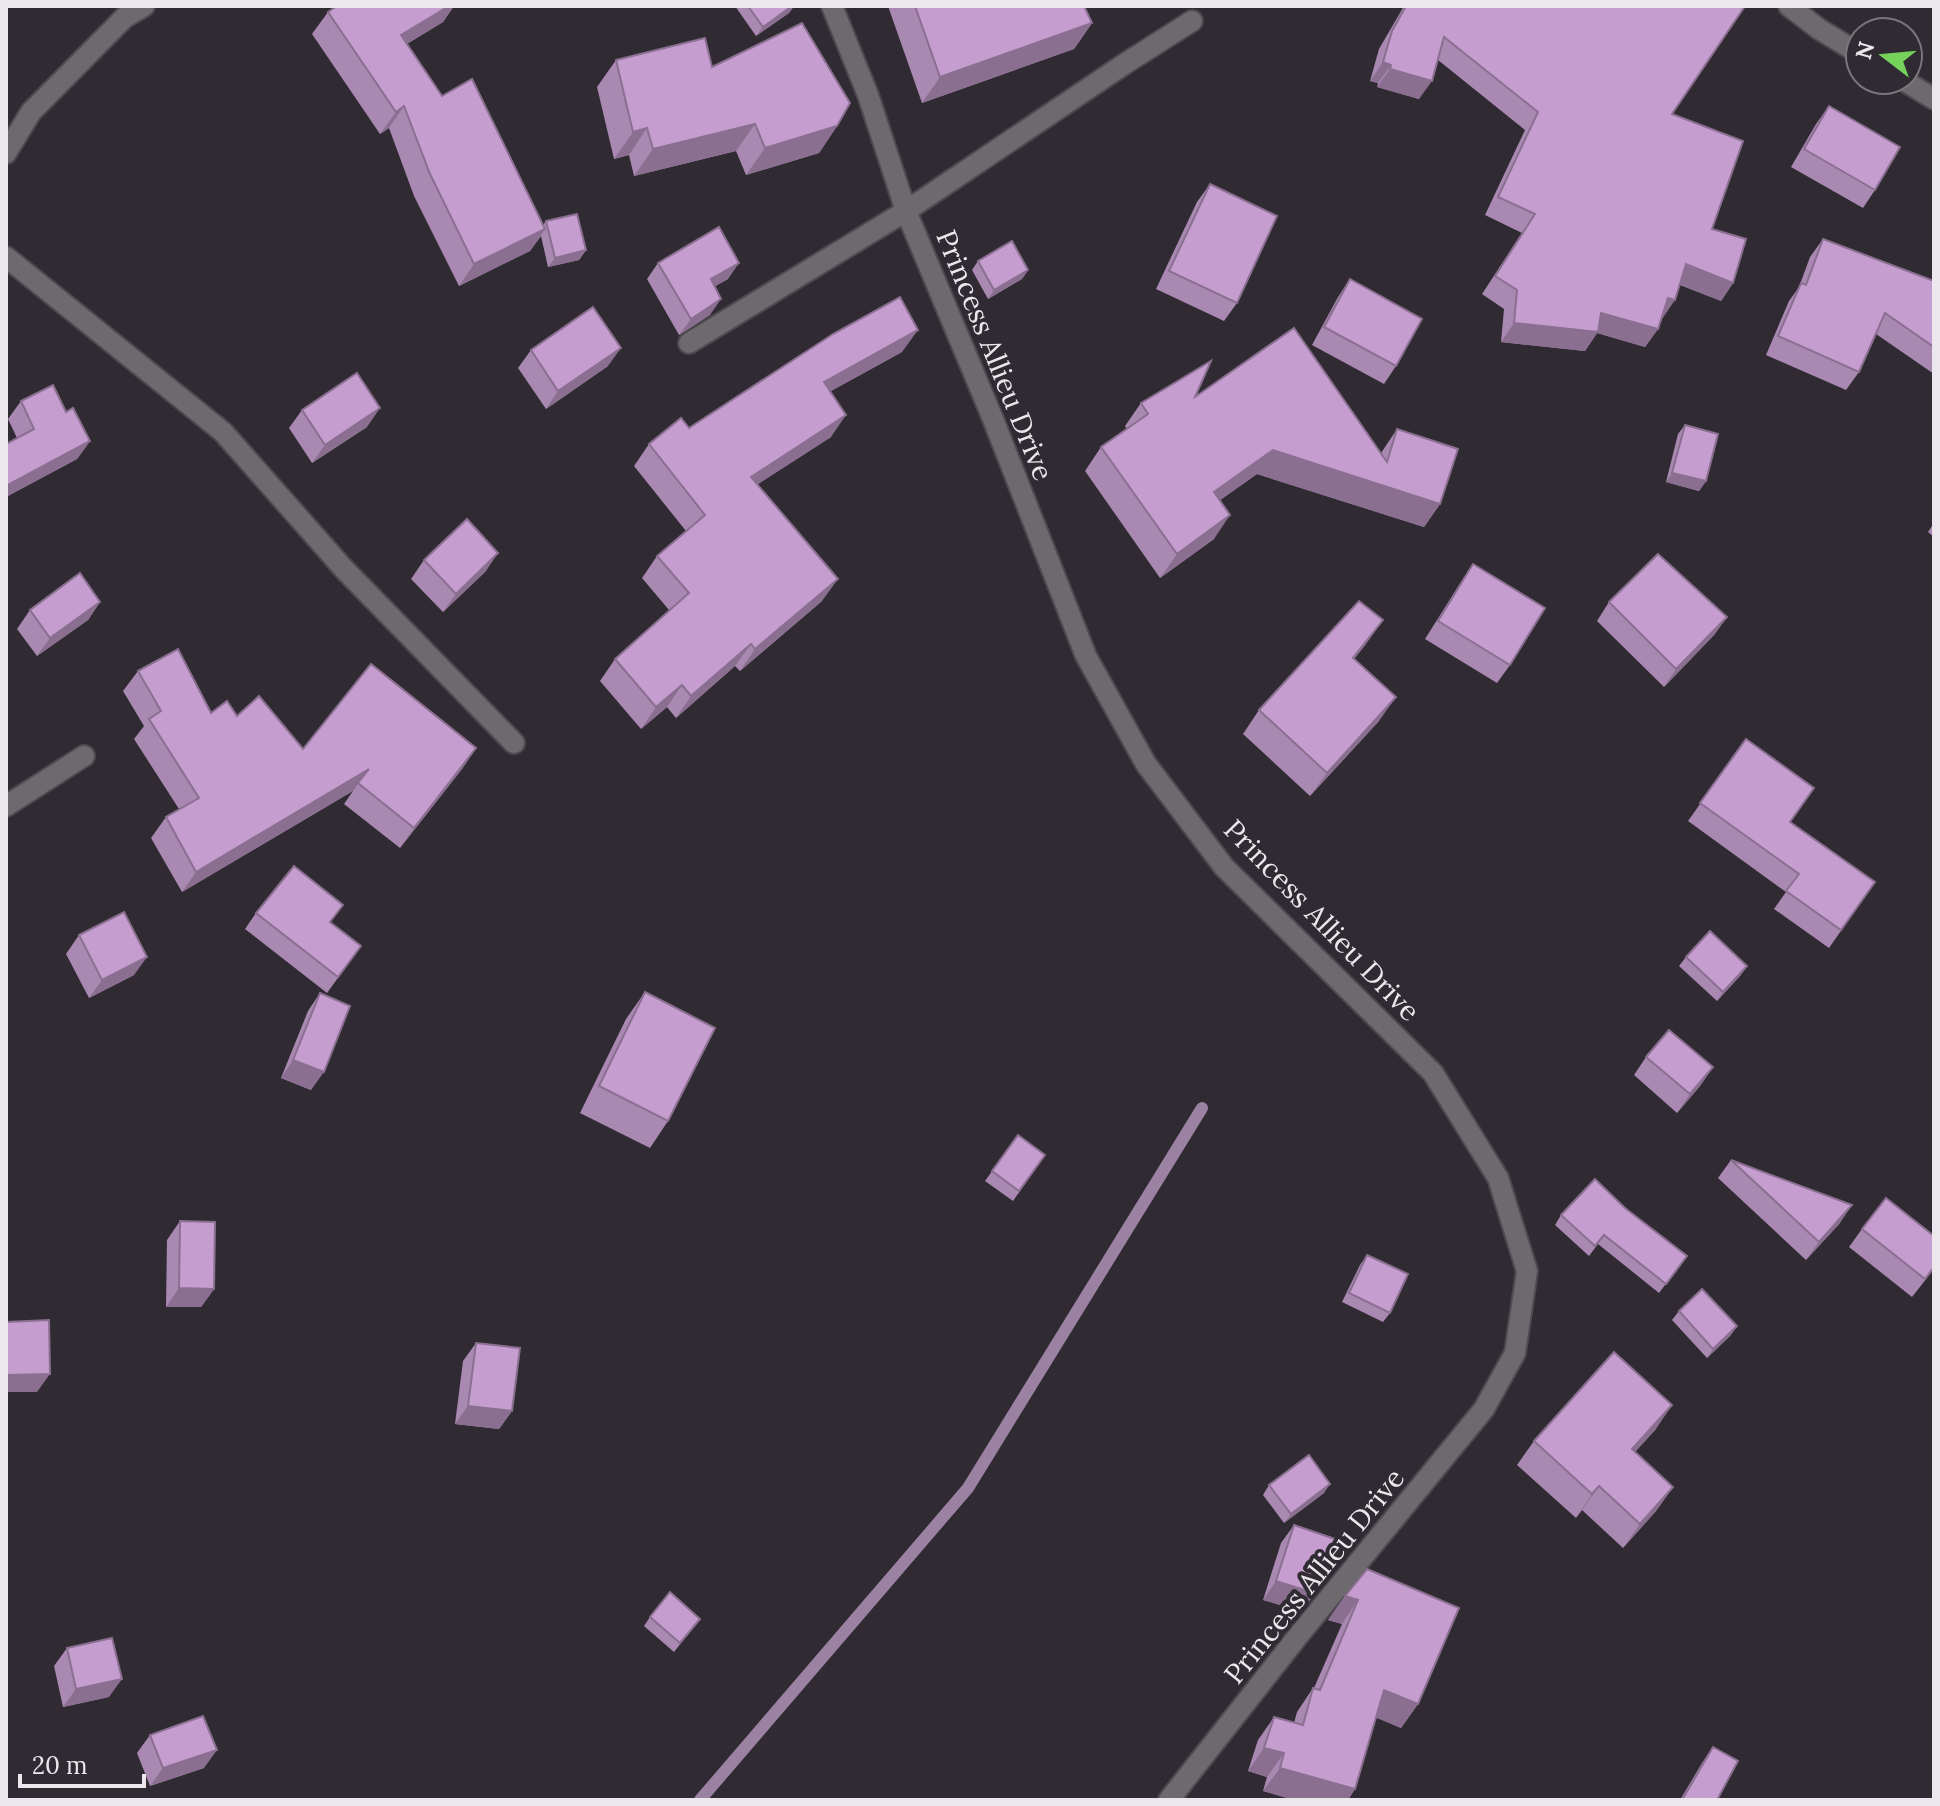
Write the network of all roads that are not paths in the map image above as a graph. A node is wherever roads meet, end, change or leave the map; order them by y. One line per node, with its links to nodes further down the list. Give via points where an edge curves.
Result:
1 (144, 6): 6 (street, via 125,17 31,112)
2 (832, 6): 7 (street, Princess Allieu Drive)
3 (1789, 6): 5 (street)
4 (1192, 21): 7 (street)
5 (1844, 44)
6 (6, 153)
7 (906, 211): 9 (street); 13 (street, Princess Allieu Drive, via 1086,656 1146,764 1224,867 1433,1073 1498,1178 1527,1271 1515,1353 1484,1409)
8 (6, 257): 10 (street, via 223,432 344,569)
9 (689, 343)
10 (514, 743)
11 (84, 756): 12 (street)
12 (6, 806)
13 (1169, 1800)

